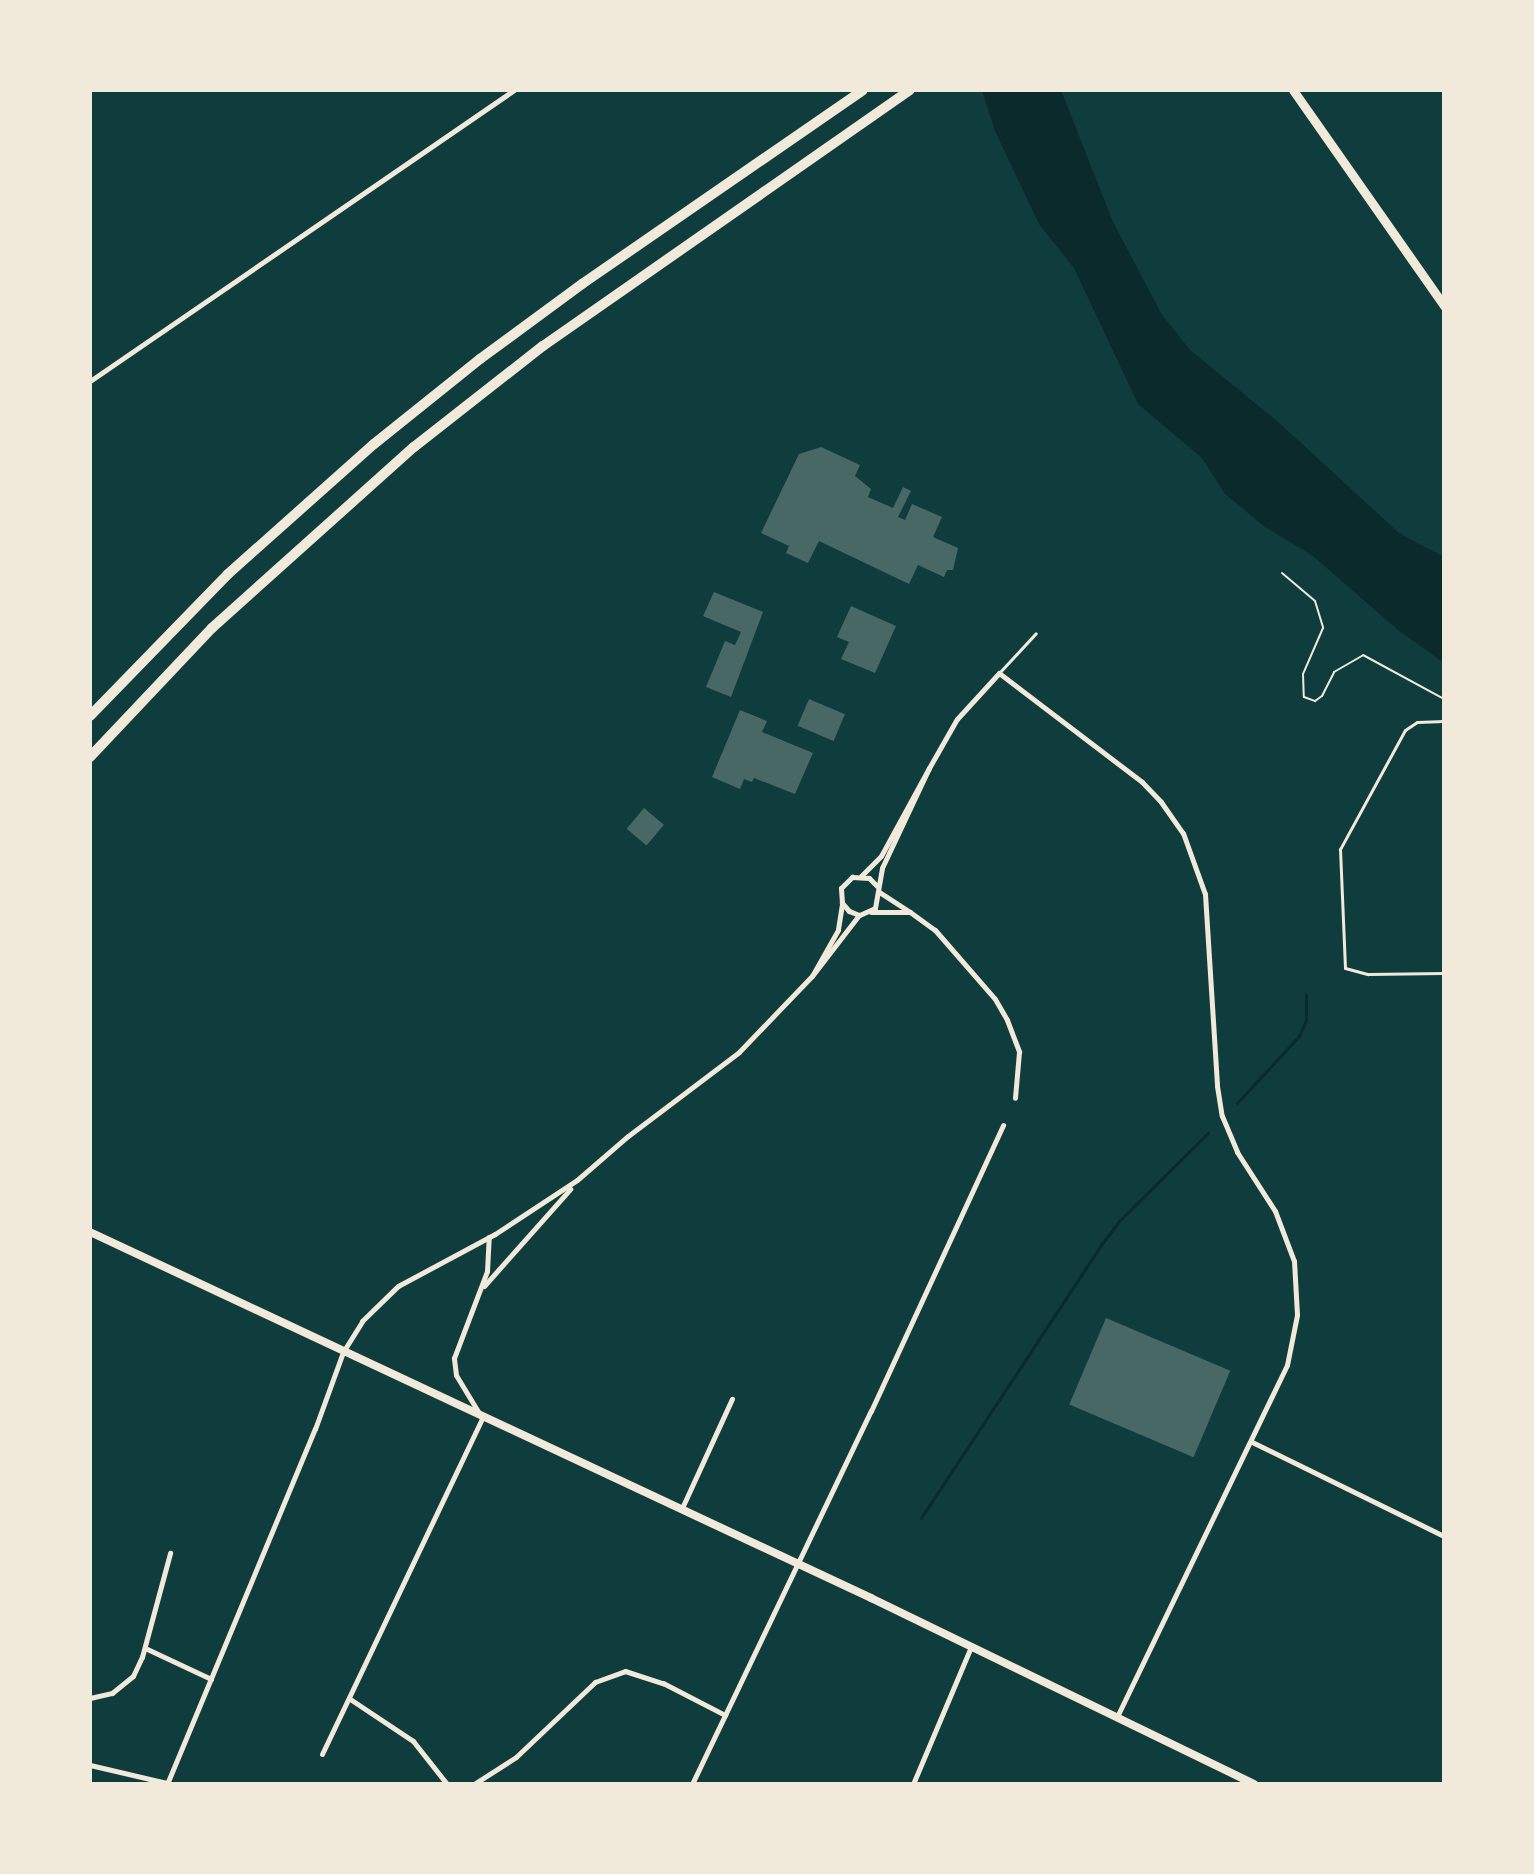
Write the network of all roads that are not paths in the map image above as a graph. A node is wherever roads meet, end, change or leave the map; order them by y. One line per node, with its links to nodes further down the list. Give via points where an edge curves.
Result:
1 (514, 90): 6 (street)
2 (863, 90): 9 (highway, via 569,294 386,434 228,574)
3 (910, 90): 11 (highway, via 543,346 414,447 212,628)
4 (1293, 90): 5 (main road)
5 (1444, 306)
6 (90, 381)
7 (1036, 633): 8 (lane)
8 (999, 673): 14 (street, via 957,719); 32 (street, via 1142,782 1183,833 1197,864 1209,929 1222,1116 1237,1152 1281,1224 1294,1261 1298,1297 1287,1365)
9 (90, 716)
10 (1444, 721): 21 (lane, via 1417,722 1405,730 1340,849 1345,968 1368,974)
11 (107, 738): 12 (highway); 13 (highway)
12 (90, 757)
13 (90, 765)
14 (929, 768): 15 (street, via 881,856); 16 (street)
15 (861, 876): 16 (street); 17 (street, via 844,884)
16 (878, 889): 18 (street, via 878,903); 19 (street)
17 (842, 903): 20 (street); 22 (street, via 838,930)
18 (870, 912): 19 (street); 20 (street)
19 (910, 912): 23 (street, via 935,930 1007,1020 1019,1052)
20 (859, 915): 22 (street)
21 (1444, 973)
22 (812, 976): 25 (street, via 739,1052)
23 (1015, 1098)
24 (1003, 1125): 36 (street)
25 (577, 1180): 27 (street); 28 (street)
26 (90, 1232): 29 (main road)
27 (489, 1237): 28 (street, via 487,1271); 29 (street, via 379,1300)
28 (479, 1293): 31 (street, via 454,1358 456,1375)
29 (343, 1352): 31 (main road); 39 (street)
30 (732, 1399): 33 (street)
31 (482, 1418): 33 (main road); 41 (street)
32 (1252, 1442): 34 (street); 43 (street)
33 (682, 1508): 36 (main road)
34 (1444, 1536)
35 (170, 1553): 38 (street)
36 (798, 1564): 37 (main road); 42 (street)
37 (971, 1647): 43 (main road); 50 (street)
38 (145, 1648): 39 (street); 40 (street, via 123,1687)
39 (211, 1679): 46 (street)
40 (90, 1698)
41 (350, 1699): 44 (street); 47 (street, via 413,1741)
42 (725, 1715): 48 (street, via 663,1683 625,1671 595,1682 516,1757); 49 (street)
43 (1117, 1718): 51 (main road)
44 (322, 1754)
45 (90, 1765): 46 (street)
46 (167, 1783)
47 (447, 1784)
48 (474, 1784)
49 (692, 1784)
50 (913, 1784)
51 (1254, 1784)

